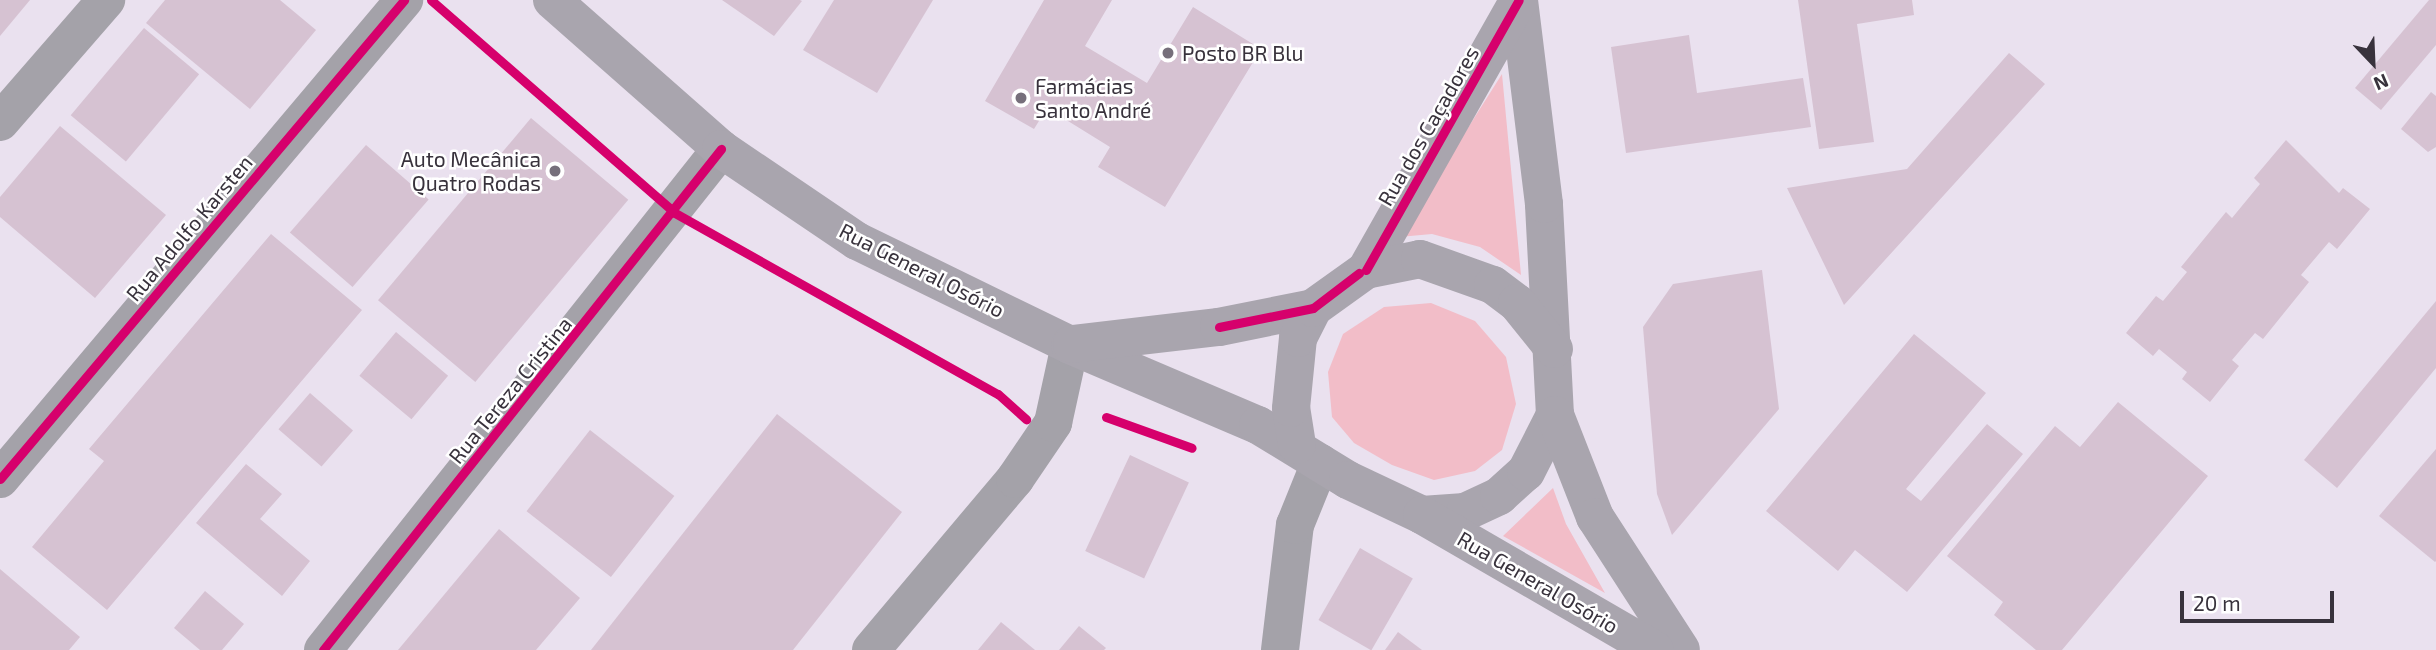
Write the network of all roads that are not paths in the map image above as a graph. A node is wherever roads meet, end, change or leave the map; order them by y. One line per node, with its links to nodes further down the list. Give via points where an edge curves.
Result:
1 (106, 0): 5 (street)
2 (404, 0): 13 (street, Rua Adolfo Karsten)
3 (552, 0): 6 (main road, Rua General Osório)
4 (1519, 0): 7 (main road, Rua dos Caçadores); 10 (main road, Rua dos Caçadores, via 1544,204)
5 (0, 122)
6 (721, 149): 9 (main road, Rua General Osório, via 857,241); 15 (street, Rua Tereza Cristina)
7 (1366, 270): 8 (main road); 10 (main road, via 1420,259 1493,285 1517,303)
8 (1312, 309): 9 (main road, via 1219,327); 12 (main road, via 1292,366)
9 (1070, 345): 12 (main road, Rua General Osório); 16 (street, via 1053,423 1015,480)
10 (1554, 349): 11 (main road, Rua dos Caçadores)
11 (1555, 415): 14 (main road, via 1526,472 1499,496 1465,512); 19 (main road, Rua General Osório, via 1595,517)
12 (1309, 454): 14 (main road, Rua General Osório); 17 (street)
13 (0, 479)
14 (1422, 515): 18 (main road, Rua General Osório)
15 (323, 650)
16 (871, 650)
17 (1280, 650)
18 (1655, 650)
19 (1681, 650)

